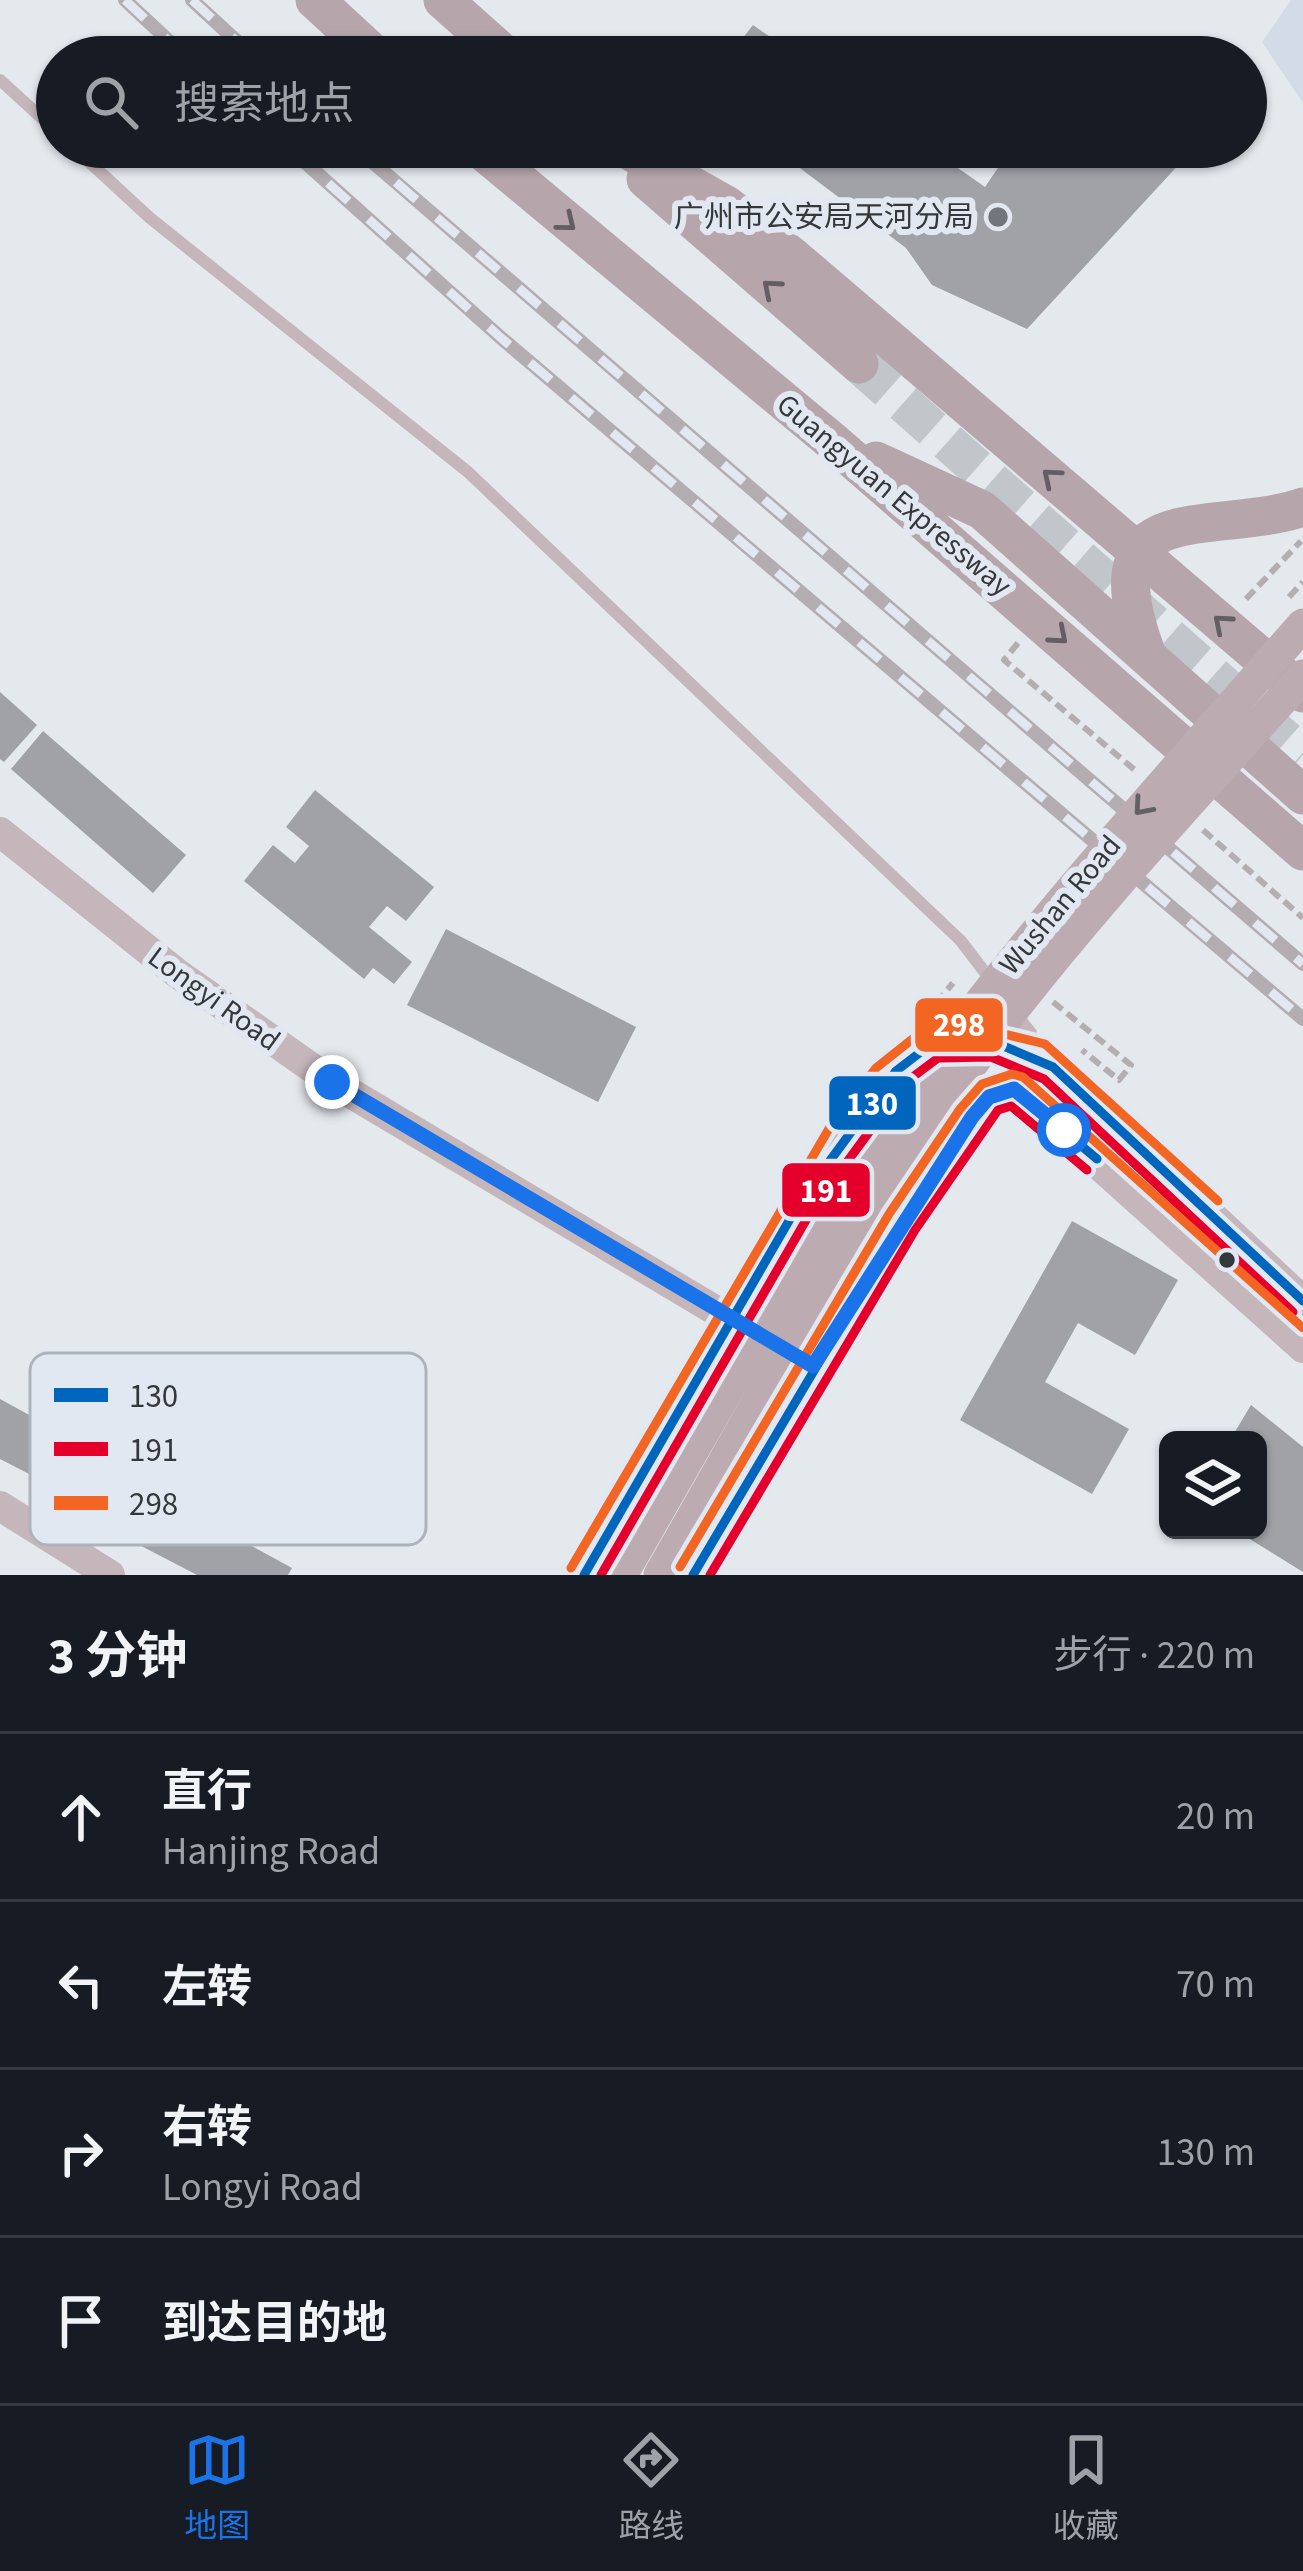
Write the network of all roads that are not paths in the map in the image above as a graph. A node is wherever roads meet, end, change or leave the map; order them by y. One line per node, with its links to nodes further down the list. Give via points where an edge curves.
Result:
1 (315, 0): 3 (highway)
2 (443, 0): 4 (highway)
3 (354, 36)
4 (483, 36)
5 (0, 80): 6 (lane)
6 (36, 113)
7 (96, 168): 22 (lane, via 469,472 962,941 1030,1033)
8 (503, 168): 12 (highway, Guangyuan Expressway, one-way to 12)
9 (632, 168): 11 (highway, one-way to 9)
10 (660, 168): 14 (highway, one-way to 10, via 777,244)
11 (859, 364)
12 (832, 442): 16 (highway, via 982,509); 21 (highway, Guangyuan Expressway, one-way to 21)
13 (1303, 506): 14 (highway, via 1180,523)
14 (1140, 553): 16 (highway, via 1131,584); 18 (highway, one-way to 14)
15 (1303, 625): 32 (main road, Wushan Road, one-way to 32, bridge, via 1055,908 934,1064 794,1276)
16 (1147, 655): 19 (highway)
17 (1303, 676): 33 (main road, Wushan Road, bridge, via 1089,918 956,1086 813,1308)
18 (1303, 693)
19 (1303, 795)
20 (0, 832): 24 (street, Longyi Road, via 178,974 332,1082)
21 (1303, 851)
22 (1036, 1056): 23 (street); 24 (street, via 960,1039 905,1060 869,1100)
23 (1303, 1301)
24 (730, 1319): 26 (street, Longyi Road); 31 (street)
25 (1303, 1348): 26 (street, via 1014,1089 989,1097 972,1117)
26 (813, 1366): 34 (street)
27 (0, 1505): 28 (street)
28 (30, 1524)
29 (63, 1545): 30 (street)
30 (110, 1575)
31 (584, 1575)
32 (621, 1575)
33 (660, 1575)
34 (693, 1575)

